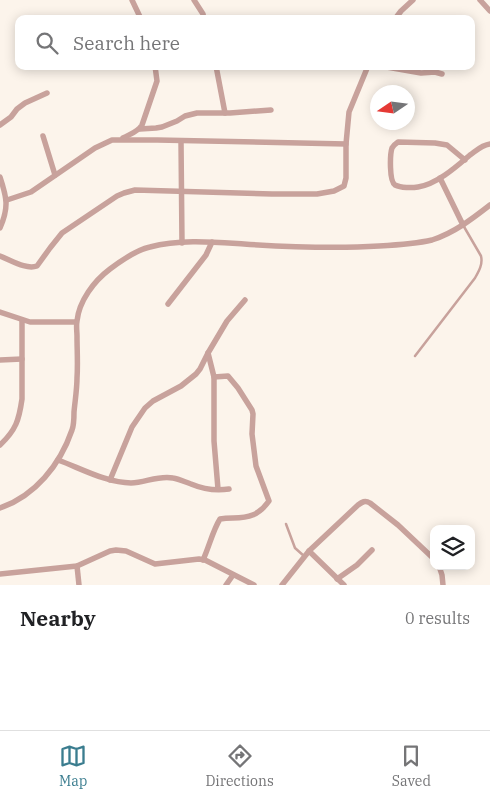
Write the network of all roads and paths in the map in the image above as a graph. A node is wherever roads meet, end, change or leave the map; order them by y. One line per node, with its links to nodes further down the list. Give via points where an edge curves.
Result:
1 (132, 0): 6 (street)
2 (194, 0): 7 (street)
3 (414, 0): 8 (street)
4 (480, 0): 5 (street)
5 (490, 11)
6 (139, 15)
7 (203, 15)
8 (398, 15)
9 (156, 70): 18 (street, via 157,81)
10 (217, 70): 16 (street)
11 (366, 70): 22 (street, via 348,112)
12 (404, 70): 13 (street)
13 (442, 74)
14 (47, 93): 17 (street, via 25,103)
15 (271, 110): 16 (street)
16 (225, 113): 18 (street, via 197,113 162,127)
17 (0, 125)
18 (140, 129): 20 (street)
19 (43, 136): 25 (street)
20 (121, 140): 21 (street); 25 (street, via 102,144)
21 (181, 141): 22 (street); 28 (street)
22 (346, 144): 28 (street, via 346,183 334,191 322,194)
23 (490, 144): 24 (street, via 482,146)
24 (465, 160): 27 (street); 27 (street, via 440,143 398,142 393,146 391,176 395,185 418,187)
25 (55, 175): 29 (street, via 31,192)
26 (0, 177): 29 (street)
27 (440, 178): 31 (street)
28 (181, 192): 34 (street); 35 (street, via 135,190 117,196 62,233 34,268)
29 (7, 200): 32 (street)
30 (490, 206): 31 (street)
31 (463, 225): 33 (street, via 431,240 400,245 338,248); 42 (lane, via 482,256 481,268)
32 (0, 228)
33 (212, 242): 34 (street); 37 (street, via 206,255)
34 (182, 243): 40 (street, via 148,247 110,269 90,290)
35 (0, 256)
36 (245, 300): 41 (street, via 227,321)
37 (168, 304)
38 (0, 312): 39 (street)
39 (22, 320): 40 (street); 43 (street)
40 (76, 322): 47 (street, via 77,378 72,429)
41 (208, 353): 45 (street); 48 (street, via 196,374 145,408 132,427)
42 (415, 356)
43 (22, 359): 44 (street); 46 (street, via 22,399 18,421)
44 (0, 360)
45 (214, 378): 49 (street); 57 (street, via 228,376 252,410 256,466 269,501 249,517 220,519)
46 (0, 445)
47 (58, 460): 48 (street); 51 (street, via 26,496)
48 (110, 480): 49 (street, via 133,483 161,477)
49 (218, 489): 50 (street)
50 (229, 489)
51 (0, 508)
52 (286, 524): 56 (lane, via 295,548)
53 (372, 550): 62 (street)
54 (309, 551): 55 (street, via 365,501); 56 (street); 62 (street)
55 (430, 554)
56 (305, 557): 66 (street)
57 (203, 560): 58 (street, via 155,564 116,550); 61 (street)
58 (77, 566): 60 (street); 63 (street)
59 (440, 570): 68 (street)
60 (0, 574)
61 (233, 575): 64 (street); 65 (street)
62 (337, 579): 67 (street)
63 (79, 585)
64 (226, 585)
65 (254, 585)
66 (282, 585)
67 (344, 585)
68 (443, 585)

